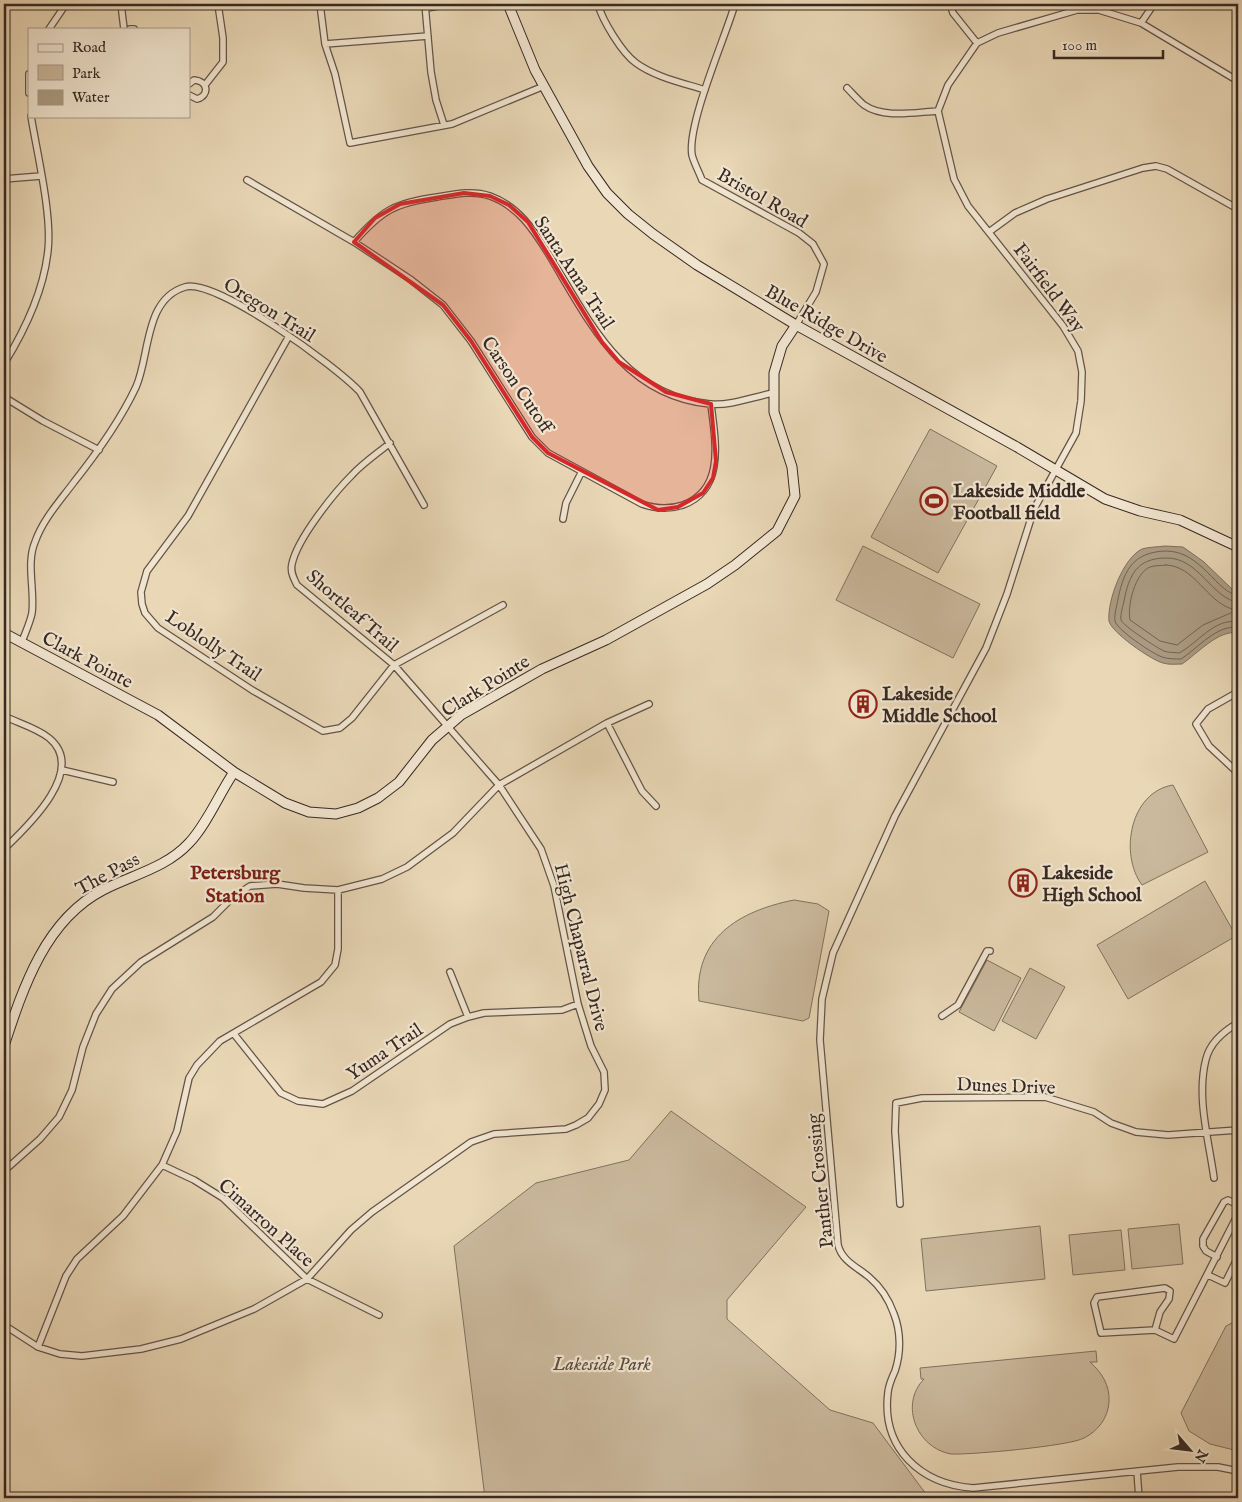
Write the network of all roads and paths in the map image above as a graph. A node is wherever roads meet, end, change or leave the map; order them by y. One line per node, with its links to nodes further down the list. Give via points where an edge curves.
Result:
1 (121, 4): 14 (street)
2 (218, 4): 20 (street, via 223,62)
3 (320, 4): 17 (street)
4 (449, 4): 10 (street)
5 (508, 4): 21 (street, Blue Ridge Drive)
6 (598, 4): 23 (street, via 612,34 635,63 674,81)
7 (735, 4): 23 (street, Bristol Road)
8 (950, 4): 16 (street, via 964,29)
9 (1154, 4): 12 (street)
10 (426, 6): 15 (street)
11 (64, 7): 13 (street)
12 (1141, 24): 16 (street, via 1099,10 1077,10); 18 (street)
13 (50, 28)
14 (124, 28)
15 (428, 36): 17 (street); 27 (street, via 436,100)
16 (977, 43): 25 (street, via 948,85)
17 (326, 44): 27 (street, via 350,143)
18 (1238, 81)
19 (190, 84): 20 (street, via 198,80)
20 (205, 85): 24 (street, via 205,94 200,98)
21 (544, 86): 27 (street); 34 (street, Blue Ridge Drive, via 588,166 607,193 628,214 697,265)
22 (847, 88): 25 (street, via 865,105 878,111 901,114)
23 (705, 90): 34 (street, Bristol Road, via 692,154 702,180 799,233 813,244 824,264 816,292)
24 (190, 96)
25 (938, 111): 32 (street, Fairfield Way, via 954,179 968,206)
26 (32, 118): 28 (street)
27 (444, 125)
28 (41, 176): 29 (street); 36 (street, via 49,248 45,274 36,302)
29 (4, 179)
30 (247, 180): 33 (street, Carson Cutoff)
31 (1238, 209): 32 (street, via 1156,166 1047,199 1015,213)
32 (989, 232): 42 (street, Fairfield Way, via 1078,350 1082,372 1076,433)
33 (354, 242): 39 (street, Santa Anna Trail, via 375,218 400,204 464,193 490,196 528,222 602,342 619,362 666,392); 43 (street, Carson Cutoff, via 443,305 472,341 532,437 548,453)
34 (796, 325): 37 (street, Clark Pointe, via 777,360); 42 (street, Blue Ridge Drive)
35 (289, 336): 40 (street, Oregon Trail, via 346,376 360,392); 41 (street, Oregon Trail, via 217,291 187,286 176,291 162,304 152,326 136,386); 50 (street, Loblolly Trail, via 188,516 147,571 141,592 142,604 158,628 252,690 324,731 340,728 352,718)
36 (4, 364)
37 (773, 393): 39 (street, Santa Anna Trail); 55 (street, Clark Pointe, via 774,412 792,467 795,488 795,496 777,531 707,584 606,640 533,674 482,702)
38 (4, 396): 41 (street, via 42,421)
39 (711, 404): 43 (street, Carson Cutoff, via 716,461 713,478 703,493 690,502 658,510)
40 (390, 443): 44 (street, Oregon Trail); 50 (street, Shortleaf Trail, via 352,474 334,496 300,545 292,564 292,577 297,586)
41 (99, 450): 49 (street, Oregon Trail, via 44,522 34,544 32,614)
42 (1055, 470): 46 (street, Blue Ridge Drive, via 1105,499 1180,520); 62 (street, Fairfield Way, via 1034,509 1008,594 986,648)
43 (580, 472): 45 (street, via 566,503)
44 (424, 505)
45 (563, 519)
46 (1238, 547)
47 (503, 605): 50 (street, Loblolly Trail)
48 (4, 633): 49 (street, Clark Pointe)
49 (22, 642): 57 (street, Clark Pointe, via 158,715)
50 (394, 665): 55 (street, Shortleaf Trail)
51 (1238, 692): 58 (street, via 1208,710 1196,724 1209,746)
52 (649, 704): 54 (street)
53 (4, 716): 56 (street, via 49,738 59,751)
54 (607, 723): 60 (street); 61 (street, via 642,792)
55 (446, 727): 57 (street, Clark Pointe, via 399,782 365,804 336,814 309,812 285,803); 60 (street, High Chaparral Drive)
56 (62, 770): 59 (street); 63 (street, via 44,806)
57 (234, 772): 72 (street, The Pass, via 189,843 169,859 103,890 73,910 47,944 19,998)
58 (1238, 773)
59 (113, 782)
60 (499, 786): 64 (street, via 453,832 407,867 382,879); 67 (street, High Chaparral Drive, via 541,849 554,886)
61 (656, 806)
62 (895, 816): 89 (street, Panther Crossing, via 834,952 827,973 820,1023 838,1245 844,1257 890,1302 898,1330 897,1362 887,1400 892,1433 903,1453 920,1471 943,1484 958,1487)
63 (4, 849)
64 (338, 890): 71 (street, via 335,965 321,982); 76 (street, via 277,884 250,886 233,896 213,917 141,962 112,989 96,1014 72,1090 59,1117)
65 (990, 951): 68 (street, via 986,951 958,1005)
66 (450, 972): 69 (street)
67 (578, 1004): 69 (street, Yuma Trail, via 562,1010 484,1013); 84 (street, High Chaparral Drive, via 591,1046 604,1072 605,1090 588,1118 566,1129 494,1134 471,1142 372,1212 351,1230)
68 (942, 1016)
69 (468, 1017): 71 (street, Yuma Trail, via 450,1024 352,1091 323,1104 298,1101 281,1092)
70 (1238, 1023): 74 (street, via 1216,1040 1206,1059 1203,1100)
71 (234, 1034): 75 (street, via 220,1041 189,1078 177,1132)
72 (4, 1046)
73 (1238, 1130): 74 (street)
74 (1208, 1134): 77 (street); 78 (street, Dunes Drive, via 1136,1132 1111,1123 1094,1112 1045,1097 931,1098 896,1103)
75 (162, 1165): 84 (street, Cimarron Place, via 223,1198); 88 (street, via 123,1216 77,1259 66,1276)
76 (4, 1171)
77 (1214, 1178)
78 (900, 1204)
79 (1238, 1204): 81 (street, via 1228,1200 1224,1202 1204,1239 1206,1251)
80 (1238, 1214): 81 (street)
81 (1217, 1257): 83 (street)
82 (1238, 1257): 83 (street, via 1225,1283)
83 (1208, 1275): 87 (street, via 1174,1339)
84 (307, 1280): 85 (street, Cimarron Place); 88 (street, High Chaparral Drive, via 254,1309 181,1339 82,1356 60,1354)
85 (379, 1315)
86 (4, 1325): 88 (street, High Chaparral Drive)
87 (1155, 1330): 87 (street, via 1160,1312 1169,1299 1170,1292 1165,1288 1097,1297 1094,1303 1101,1332)
88 (38, 1346)
89 (1138, 1471): 90 (street, Panther Crossing, via 1201,1466); 93 (street)
90 (1238, 1471)
91 (4, 1495): 92 (street)
92 (9, 1498)
93 (1139, 1498)

